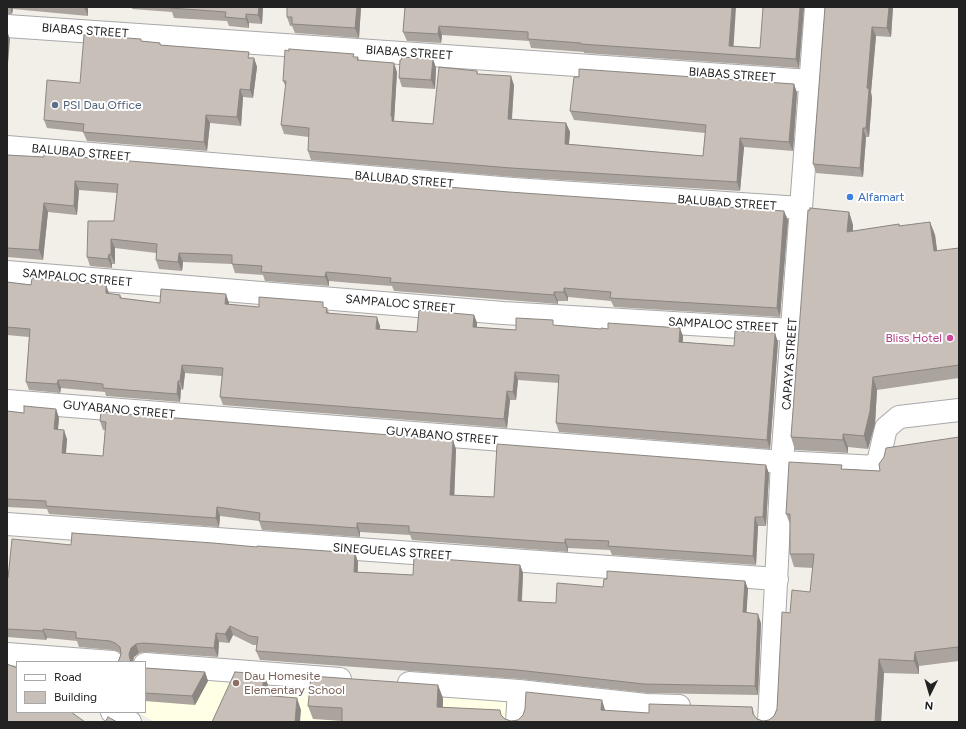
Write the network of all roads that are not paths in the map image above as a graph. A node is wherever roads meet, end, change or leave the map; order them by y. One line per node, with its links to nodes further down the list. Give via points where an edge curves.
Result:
1 (816, 7): 3 (street, CAPAYA STREET)
2 (7, 26): 3 (street, BIABAS STREET)
3 (810, 81): 5 (street, CAPAYA STREET)
4 (7, 146): 5 (street, BALUBAD STREET, via 513,189)
5 (801, 208): 7 (street, CAPAYA STREET)
6 (7, 272): 7 (street, SAMPALOC STREET, via 503,313)
7 (792, 330): 10 (street, CAPAYA STREET)
8 (7, 401): 10 (street, GUYABANO STREET)
9 (959, 410): 10 (street, GUYABANO STREET, via 899,417 886,428 877,467)
10 (782, 462): 12 (street, CAPAYA STREET)
11 (7, 524): 12 (street, SINEGUELAS STREET)
12 (777, 580): 24 (street, CAPAYA STREET)
13 (7, 654): 14 (street); 15 (street)
14 (19, 661)
15 (99, 661)
16 (146, 664): 17 (street)
17 (360, 680)
18 (392, 682): 19 (street)
19 (519, 692): 23 (street); 26 (street)
20 (700, 706): 23 (street)
21 (747, 707): 24 (street)
22 (114, 713): 25 (street)
23 (645, 713)
24 (770, 715)
25 (130, 722)
26 (517, 722)

